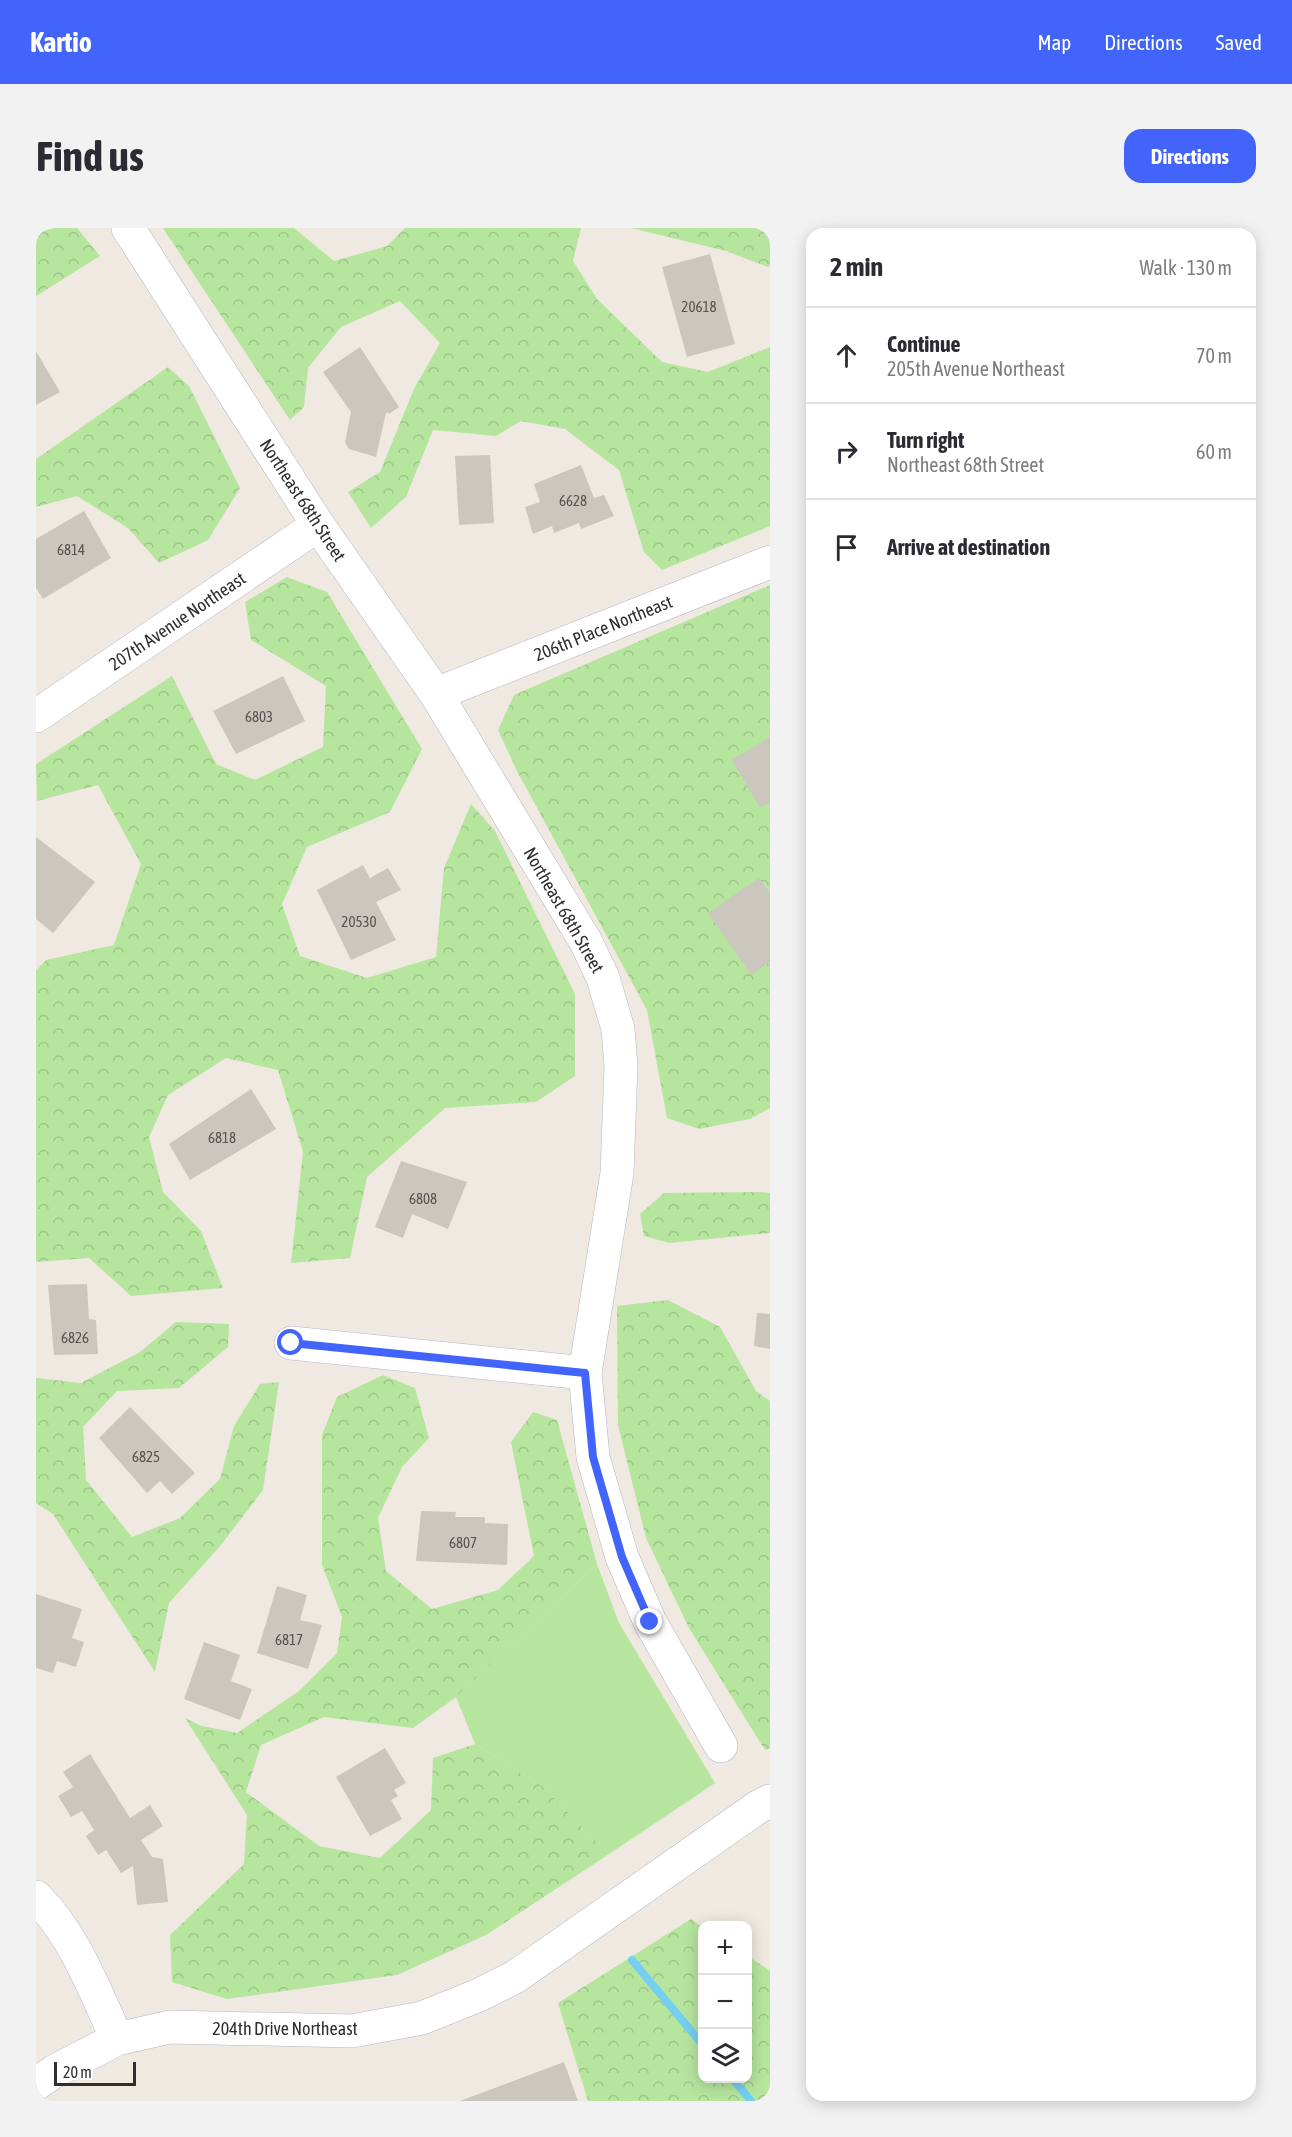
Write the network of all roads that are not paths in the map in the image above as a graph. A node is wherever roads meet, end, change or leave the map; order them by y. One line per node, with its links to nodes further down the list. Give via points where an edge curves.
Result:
1 (128, 228): 2 (street, Northeast 68th Street)
2 (318, 525): 4 (street, Northeast 68th Street); 5 (street, 207th Avenue Northeast)
3 (770, 562): 4 (street, 206th Place Northeast)
4 (436, 694): 7 (street, Northeast 68th Street, via 586,942 603,978 618,1029 621,1066 616,1173)
5 (36, 716)
6 (291, 1343): 7 (street)
7 (585, 1373): 8 (street, Northeast 68th Street, via 593,1457 622,1557 650,1622)
8 (721, 1746)
9 (770, 1801): 11 (street, 204th Drive Northeast, via 514,1977 422,2018 352,2031 170,2026)
10 (36, 1897): 11 (street, via 55,1916 83,1964)
11 (117, 2039): 12 (street, 204th Drive Northeast)
12 (36, 2084)

